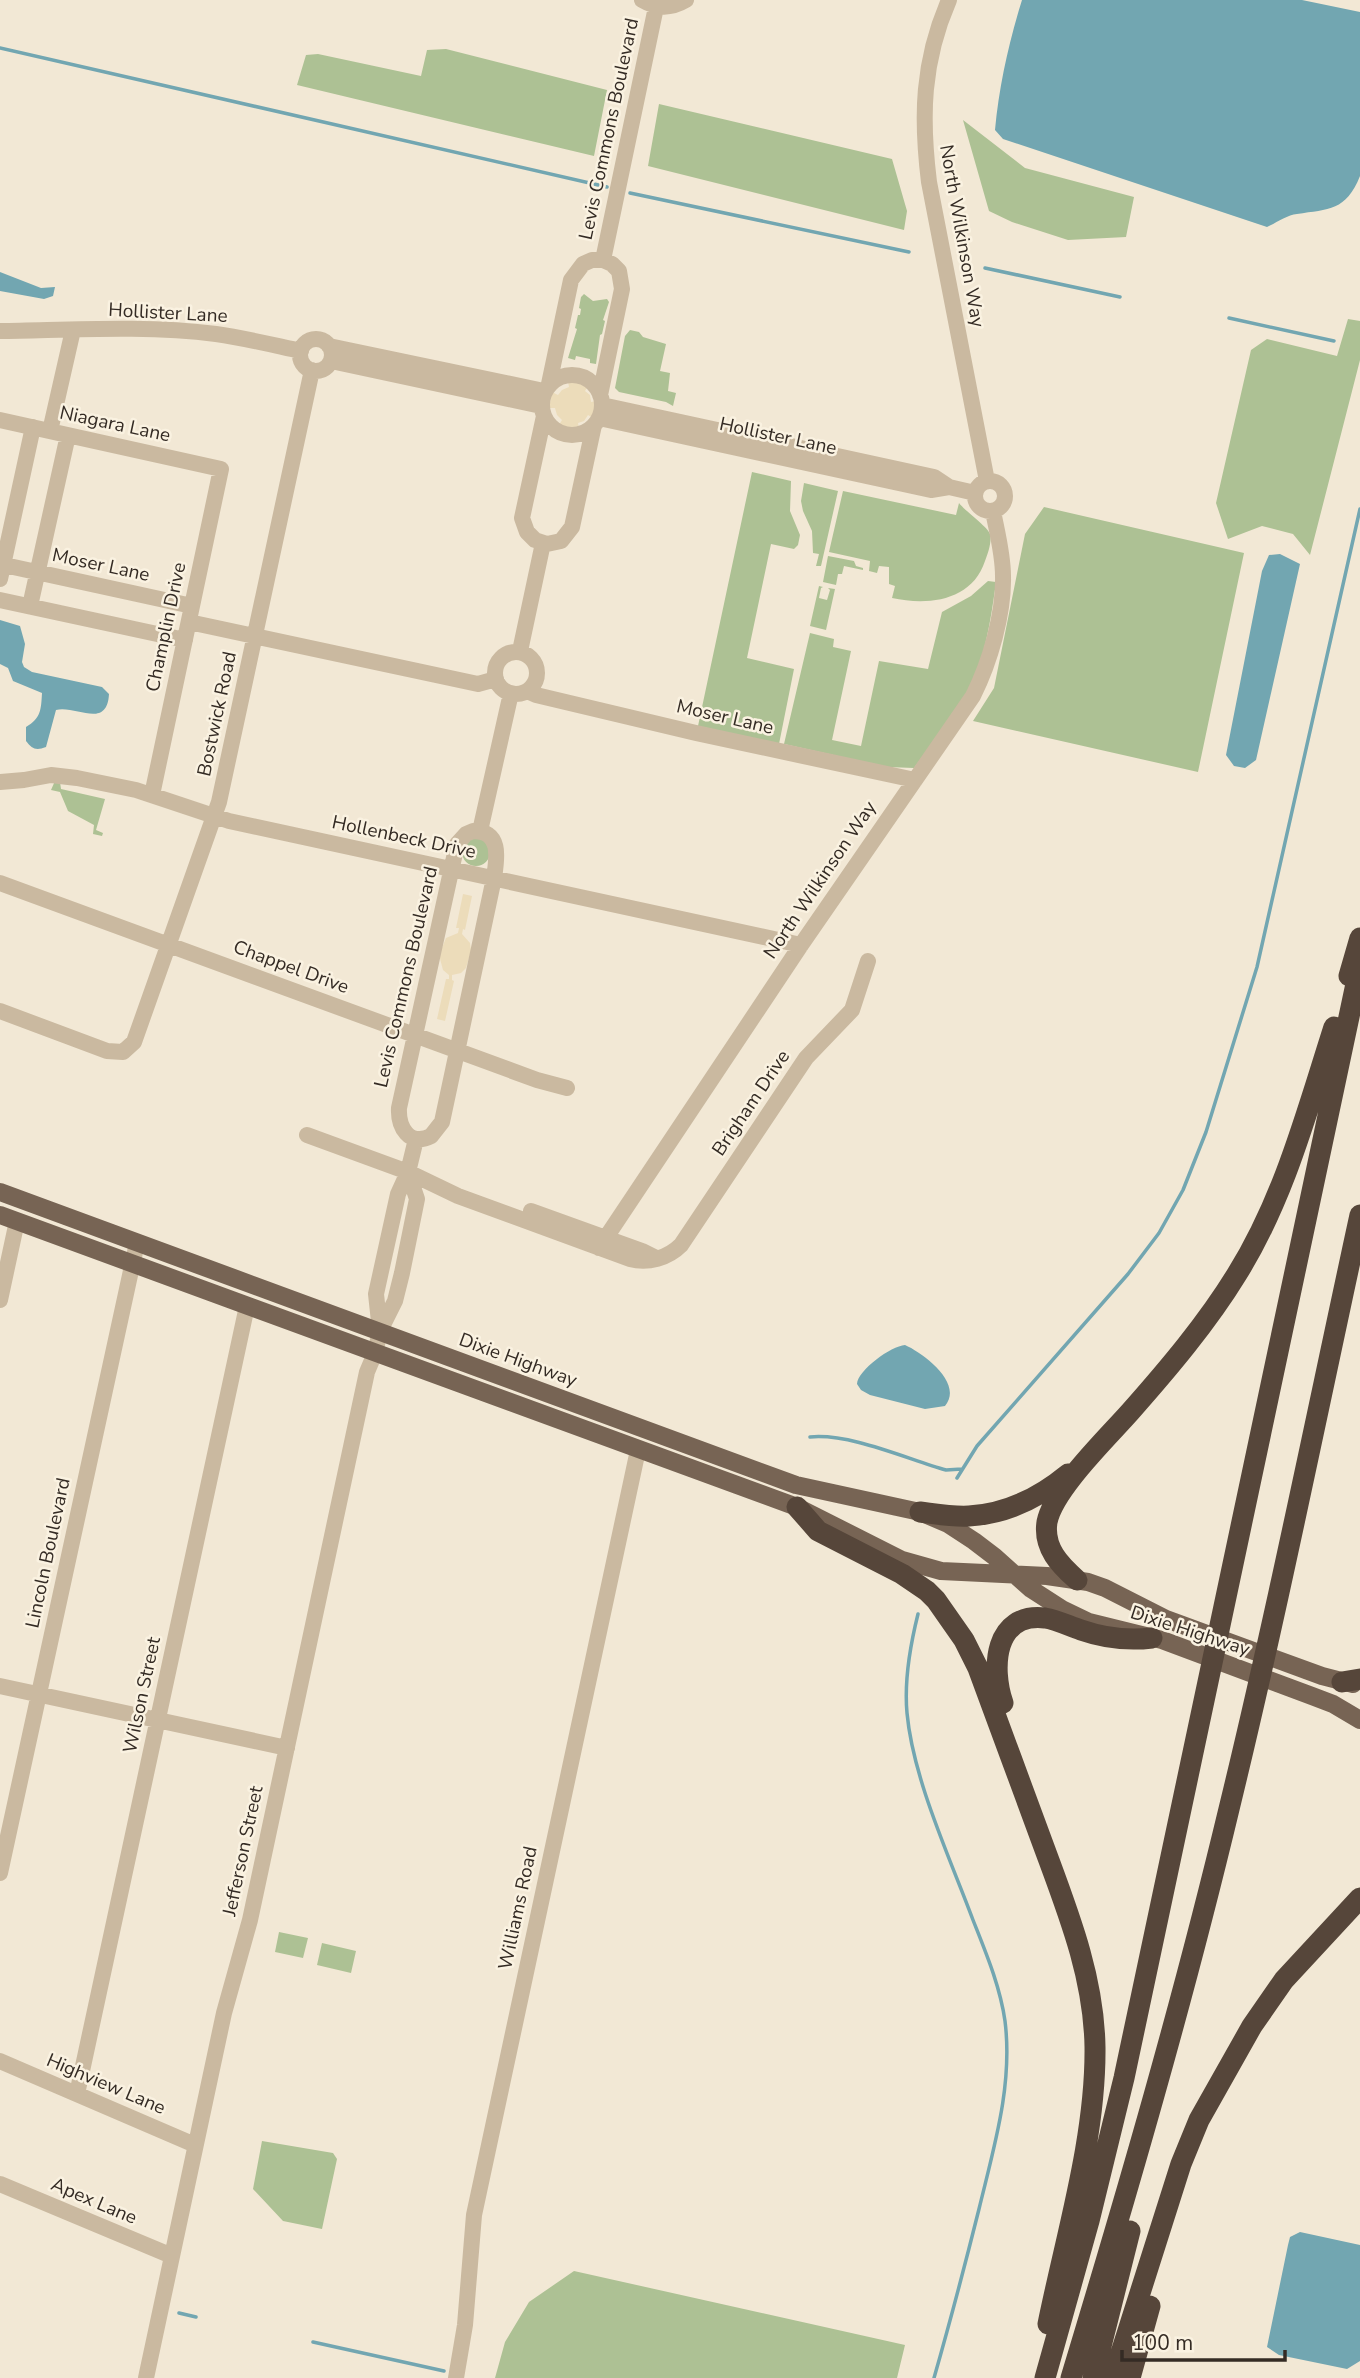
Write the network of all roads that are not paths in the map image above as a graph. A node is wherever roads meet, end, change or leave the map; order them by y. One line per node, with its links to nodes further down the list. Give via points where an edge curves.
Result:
1 (686, 0): 3 (street, via 676,6)
2 (949, 0): 18 (street, North Wilkinson Way, via 926,82 924,141)
3 (649, 3): 4 (street, Levis Commons Boulevard)
4 (603, 260): 11 (street, Levis Commons Boulevard, via 583,264 571,280); 12 (street, Levis Commons Boulevard, via 619,271 622,289)
5 (0, 321): 6 (street, Hollister Lane)
6 (73, 330): 7 (street, Hollister Lane); 8 (street, Hollister Lane, via 195,332); 15 (street)
7 (0, 331)
8 (301, 351): 9 (street, Hollister Lane, via 310,340 320,340); 10 (street, via 304,365)
9 (330, 353): 10 (street, via 321,370); 11 (street, Hollister Lane)
10 (313, 370): 26 (street, Bostwick Road)
11 (545, 399): 12 (street, via 551,427 569,435 583,433); 12 (street, via 562,376 578,375 592,382); 20 (street, Levis Commons Boulevard, via 522,518 529,535)
12 (599, 411): 18 (street, Hollister Lane, via 931,490); 20 (street, Levis Commons Boulevard, via 572,527 561,541)
13 (0, 420): 14 (street, Niagara Lane)
14 (33, 427): 15 (street, Niagara Lane); 21 (street)
15 (50, 431): 16 (street, Niagara Lane)
16 (68, 435): 17 (street, Niagara Lane); 22 (street)
17 (221, 469): 25 (street, Champlin Drive)
18 (981, 487): 19 (street, via 978,506); 19 (street, North Wilkinson Way, via 998,483 1005,493 1003,505)
19 (993, 511): 31 (street, North Wilkinson Way, via 1003,591 988,660 973,696)
20 (543, 543): 28 (street)
21 (1, 569): 22 (street, Moser Lane)
22 (38, 572): 24 (street); 25 (street, Moser Lane)
23 (0, 600): 24 (street)
24 (30, 607): 27 (street)
25 (190, 614): 26 (street, Moser Lane); 27 (street, Champlin Drive)
26 (255, 637): 29 (street, Moser Lane, via 478,684); 34 (street, Bostwick Road)
27 (185, 640): 33 (street, Champlin Drive)
28 (520, 651): 29 (street, via 502,657); 30 (street, via 537,670 535,680)
29 (496, 679): 30 (street, via 503,689)
30 (519, 692): 31 (street, Moser Lane); 35 (street)
31 (915, 780): 41 (street, North Wilkinson Way)
32 (0, 782): 33 (street, Hollenbeck Drive, via 62,775)
33 (152, 795): 34 (street, Hollenbeck Drive)
34 (214, 816): 36 (street, Hollenbeck Drive); 40 (street, Bostwick Road)
35 (480, 831): 36 (street, Levis Commons Boulevard, via 457,844); 37 (street, via 489,835 497,850)
36 (452, 869): 37 (street, Hollenbeck Drive); 45 (street, Levis Commons Boulevard)
37 (494, 878): 41 (street, Hollenbeck Drive); 46 (street)
38 (0, 883): 40 (street, Chappel Drive)
39 (1360, 938): 62 (highway, via 1291,1158 1257,1241 1188,1343)
40 (169, 945): 44 (street, Bostwick Road, via 137,1036 123,1052 107,1051); 45 (street, Chappel Drive)
41 (801, 945): 55 (street, North Wilkinson Way)
42 (868, 961): 55 (street, Brigham Drive, via 852,1010 806,1058 681,1245 673,1253 636,1261)
43 (1360, 965): 87 (highway, via 1124,2078)
44 (0, 1011)
45 (414, 1035): 46 (street, Chappel Drive); 49 (street, Levis Commons Boulevard, via 398,1117 404,1132)
46 (457, 1051): 47 (street, Chappel Drive); 49 (street, via 442,1122 431,1136)
47 (567, 1088)
48 (307, 1135): 50 (street, Brigham Drive)
49 (416, 1139): 50 (street)
50 (408, 1172): 55 (street, Brigham Drive, via 458,1196); 59 (street, via 417,1199 396,1300)
51 (0, 1192): 54 (main road, Dixie Highway)
52 (1360, 1215): 67 (highway)
53 (9, 1218): 56 (main road, Dixie Highway); 57 (street)
54 (137, 1243): 56 (street, Lincoln Boulevard); 59 (main road, Dixie Highway)
55 (602, 1243)
56 (132, 1263): 58 (main road, Dixie Highway); 71 (street, Lincoln Boulevard)
57 (0, 1300)
58 (247, 1306): 60 (main road, Dixie Highway); 72 (street, Wilson Street)
59 (380, 1332): 60 (street, Jefferson Street); 64 (main road, Dixie Highway, via 796,1485)
60 (375, 1353): 61 (main road, Dixie Highway); 74 (street, Jefferson Street, via 367,1372)
61 (638, 1450): 63 (main road, Dixie Highway); 85 (street, Williams Road, via 474,2215)
62 (1086, 1460): 64 (highway, via 1046,1492 989,1514); 66 (highway, via 1047,1523 1051,1552)
63 (797, 1507): 65 (main road, Dixie Highway, via 902,1560 941,1571); 77 (highway, via 818,1531 927,1591 964,1640)
64 (920, 1513): 65 (main road, Dixie Highway, via 948,1524)
65 (1013, 1573): 66 (main road, Dixie Highway); 68 (main road, Dixie Highway, via 1042,1598 1089,1622)
66 (1077, 1580): 69 (main road, Dixie Highway, via 1105,1588 1166,1619)
67 (1270, 1634): 88 (highway, via 1179,2004); 89 (highway, via 1214,1911)
68 (1157, 1639): 73 (main road, Dixie Highway, via 1333,1704); 77 (highway, via 1098,1636 1034,1618 1006,1633 998,1647 1001,1696 1064,1879)
69 (1346, 1681)
70 (0, 1686): 71 (street)
71 (39, 1694): 72 (street); 75 (street, Lincoln Boulevard)
72 (158, 1719): 74 (street); 79 (street, Wilson Street)
73 (1360, 1720)
74 (287, 1748): 81 (street, Jefferson Street)
75 (0, 1873)
76 (1359, 1899): 80 (highway, via 1284,1980 1229,2064)
77 (1079, 1948): 86 (highway, via 1093,2013 1091,2111)
78 (0, 2061): 79 (street, Highview Lane)
79 (77, 2094): 81 (street, Highview Lane)
80 (1208, 2106): 90 (highway, via 1181,2164); 91 (highway)
81 (195, 2145): 83 (street, Jefferson Street)
82 (0, 2184): 83 (street, Apex Lane)
83 (172, 2256): 84 (street, Jefferson Street)
84 (146, 2378)
85 (456, 2378)
86 (1036, 2378)
87 (1045, 2378)
88 (1071, 2378)
89 (1093, 2378)
90 (1113, 2378)
91 (1130, 2378)

